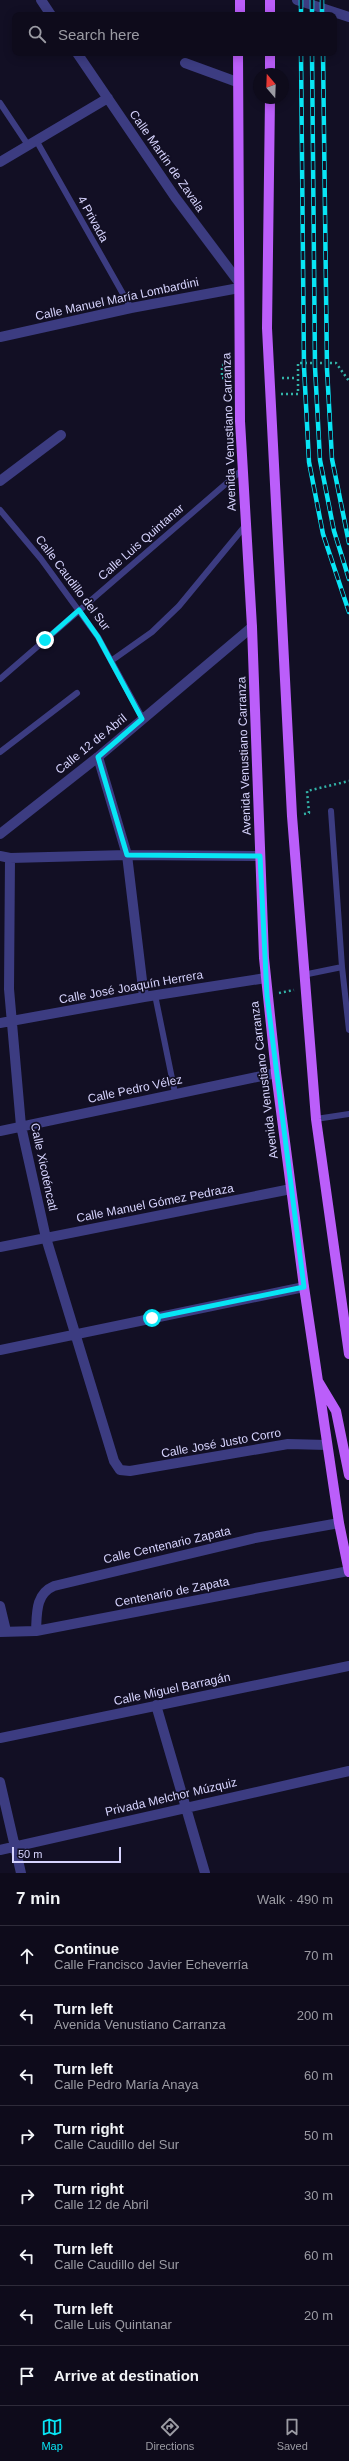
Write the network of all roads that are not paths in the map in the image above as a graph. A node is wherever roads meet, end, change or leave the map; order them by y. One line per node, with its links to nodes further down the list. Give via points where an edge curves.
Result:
1 (41, 0): 5 (street)
2 (240, 0): 6 (main road)
3 (270, 0): 7 (main road)
4 (297, 0): 8 (street)
5 (49, 12)
6 (240, 12)
7 (270, 12)
8 (334, 12)
9 (337, 13): 10 (street)
10 (349, 17)
11 (79, 56): 17 (street, Calle Martín de Zavala)
12 (238, 56): 16 (main road, Avenida Venustiano Carranza)
13 (270, 56): 15 (main road)
14 (185, 63): 16 (street)
15 (270, 68)
16 (237, 82): 22 (main road, Avenida Venustiano Carranza)
17 (108, 98): 20 (street); 22 (street, Calle Martín de Zavala)
18 (0, 103): 20 (lane, 4 Privada)
19 (270, 104): 44 (main road, via 267,328 292,816)
20 (32, 143): 21 (street); 23 (lane, 4 Privada)
21 (0, 162)
22 (238, 285): 23 (street, Calle Manuel María Lombardini); 26 (main road, Avenida Venustiano Carranza)
23 (130, 308): 24 (street, Calle Manuel María Lombardini)
24 (0, 337)
25 (61, 435): 27 (street)
26 (243, 469): 29 (main road, Avenida Venustiano Carranza); 30 (lane, Calle Luis Quintanar)
27 (0, 481)
28 (0, 510): 30 (lane, Calle Caudillo del Sur)
29 (246, 526): 31 (main road, Avenida Venustiano Carranza); 32 (lane, via 179,606 152,632)
30 (79, 610): 32 (lane, Calle Caudillo del Sur); 33 (lane, Calle Luis Quintanar)
31 (252, 627): 35 (street, Calle 12 de Abril); 41 (main road, Avenida Venustiano Carranza)
32 (111, 661): 35 (lane, Calle Caudillo del Sur)
33 (0, 679)
34 (76, 693): 36 (lane)
35 (142, 719): 37 (street, Calle 12 de Abril)
36 (0, 752)
37 (98, 757): 39 (street, Calle 12 de Abril); 40 (street)
38 (331, 811): 43 (lane)
39 (0, 834)
40 (127, 855): 41 (street); 42 (street); 47 (street)
41 (260, 856): 45 (main road, Avenida Venustiano Carranza)
42 (5, 857): 48 (street, Calle Xicoténcatl, via 9,989)
43 (342, 967): 44 (lane); 50 (lane)
44 (303, 975): 54 (main road)
45 (266, 978): 46 (street, Calle José Joaquín Herrera); 51 (main road, Avenida Venustiano Carranza)
46 (155, 995): 47 (street, Calle José Joaquín Herrera); 52 (lane)
47 (144, 997): 48 (street, Calle José Joaquín Herrera)
48 (13, 1020): 49 (street, Calle José Joaquín Herrera); 55 (street, Calle Xicoténcatl)
49 (0, 1023)
50 (349, 1030)
51 (276, 1073): 52 (street, Calle Pedro Vélez); 57 (main road, Avenida Venustiano Carranza)
52 (175, 1093): 55 (street, Calle Pedro Vélez)
53 (349, 1114): 54 (lane)
54 (316, 1119): 63 (main road)
55 (21, 1126): 56 (street, Calle Pedro Vélez); 58 (street, Calle Xicoténcatl)
56 (0, 1131)
57 (291, 1189): 58 (street, Calle Manuel Gómez Pedraza); 60 (main road, Avenida Venustiano Carranza)
58 (46, 1238): 59 (street, Calle Manuel Gómez Pedraza); 61 (street, Calle Xicoténcatl)
59 (0, 1247)
60 (304, 1287): 61 (street); 64 (main road, Avenida Venustiano Carranza)
61 (77, 1334): 62 (street); 66 (street, Calle Xicoténcatl, via 104,1434)
62 (0, 1350)
63 (349, 1354)
64 (317, 1379): 65 (main road, Avenida Venustiano Carranza); 67 (main road, via 336,1411)
65 (327, 1445): 66 (street, Calle José Justo Corro, via 288,1444 145,1469); 68 (main road, Avenida Venustiano Carranza)
66 (120, 1470)
67 (349, 1475)
68 (339, 1523): 69 (main road, Avenida Venustiano Carranza); 71 (street, Calle Centenario Zapata, via 255,1538 54,1586 42,1594 40,1599)
69 (349, 1572): 71 (street, Centenario de Zapata)
70 (0, 1606): 72 (street)
71 (36, 1631): 72 (street, Centenario de Zapata)
72 (3, 1632)
73 (349, 1666): 74 (street, Calle Miguel Barragán)
74 (156, 1705): 75 (street, Calle Miguel Barragán); 78 (street)
75 (0, 1738)
76 (349, 1771): 78 (street, Privada Melchor Múzquiz)
77 (0, 1782): 79 (street)
78 (186, 1807): 79 (street, Privada Melchor Múzquiz); 82 (street)
79 (15, 1846): 80 (street, Privada Melchor Múzquiz); 81 (street)
80 (0, 1850)
81 (21, 1873)
82 (205, 1873)

